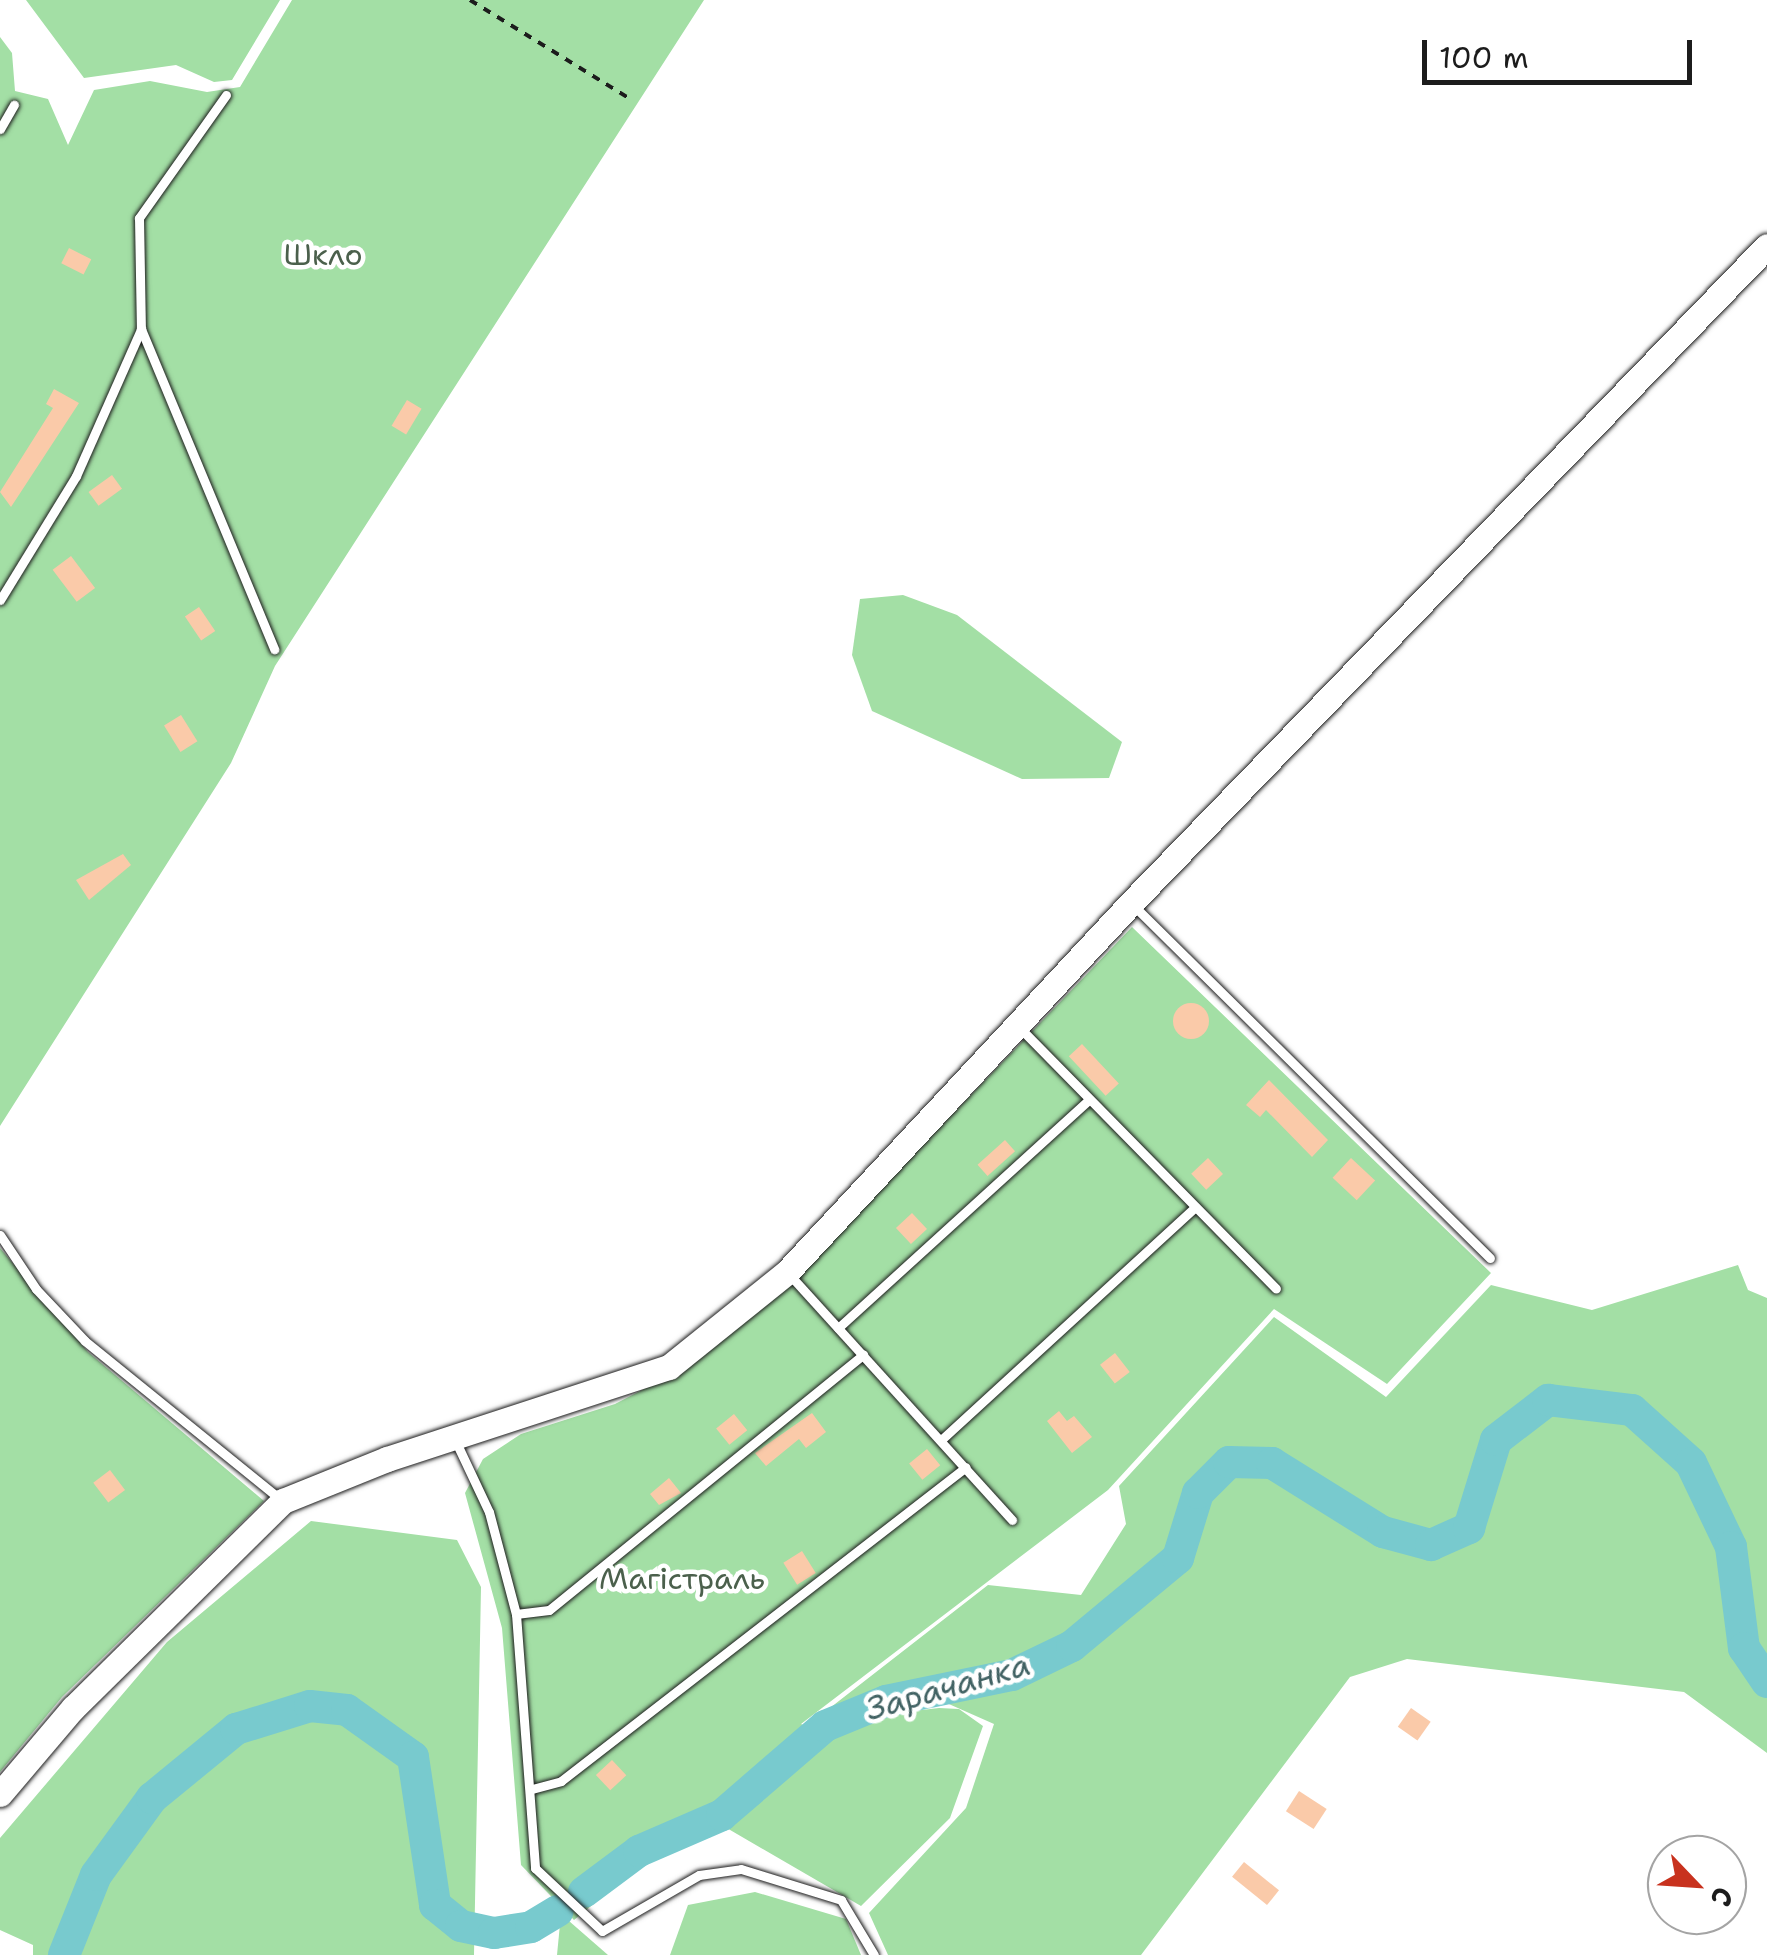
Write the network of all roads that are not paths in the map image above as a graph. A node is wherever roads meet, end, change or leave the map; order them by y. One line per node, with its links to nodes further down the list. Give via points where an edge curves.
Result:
1 (226, 96): 5 (lane, via 139,218)
2 (14, 105): 3 (lane)
3 (0, 129)
4 (1767, 246): 8 (street)
5 (140, 329): 6 (lane, via 76,476); 7 (lane)
6 (0, 600)
7 (274, 649)
8 (1131, 903): 9 (street); 13 (lane)
9 (1016, 1024): 10 (lane); 14 (street)
10 (1089, 1100): 11 (lane); 16 (lane)
11 (1195, 1207): 15 (lane); 19 (lane)
12 (0, 1235): 21 (lane, via 36,1289 85,1341)
13 (1490, 1258)
14 (787, 1272): 16 (lane); 18 (street, via 669,1367)
15 (1276, 1289)
16 (838, 1328): 17 (lane)
17 (862, 1354): 19 (lane); 23 (lane, via 549,1610)
18 (455, 1440): 21 (street); 23 (lane, via 489,1512)
19 (941, 1440): 20 (lane)
20 (966, 1467): 22 (lane); 24 (lane, via 561,1781)
21 (283, 1502): 25 (street, via 73,1708)
22 (1012, 1520)
23 (516, 1614): 24 (lane)
24 (532, 1789): 26 (lane, via 535,1868 602,1932 700,1875 741,1869 841,1900)
25 (0, 1794)
26 (874, 1955)

